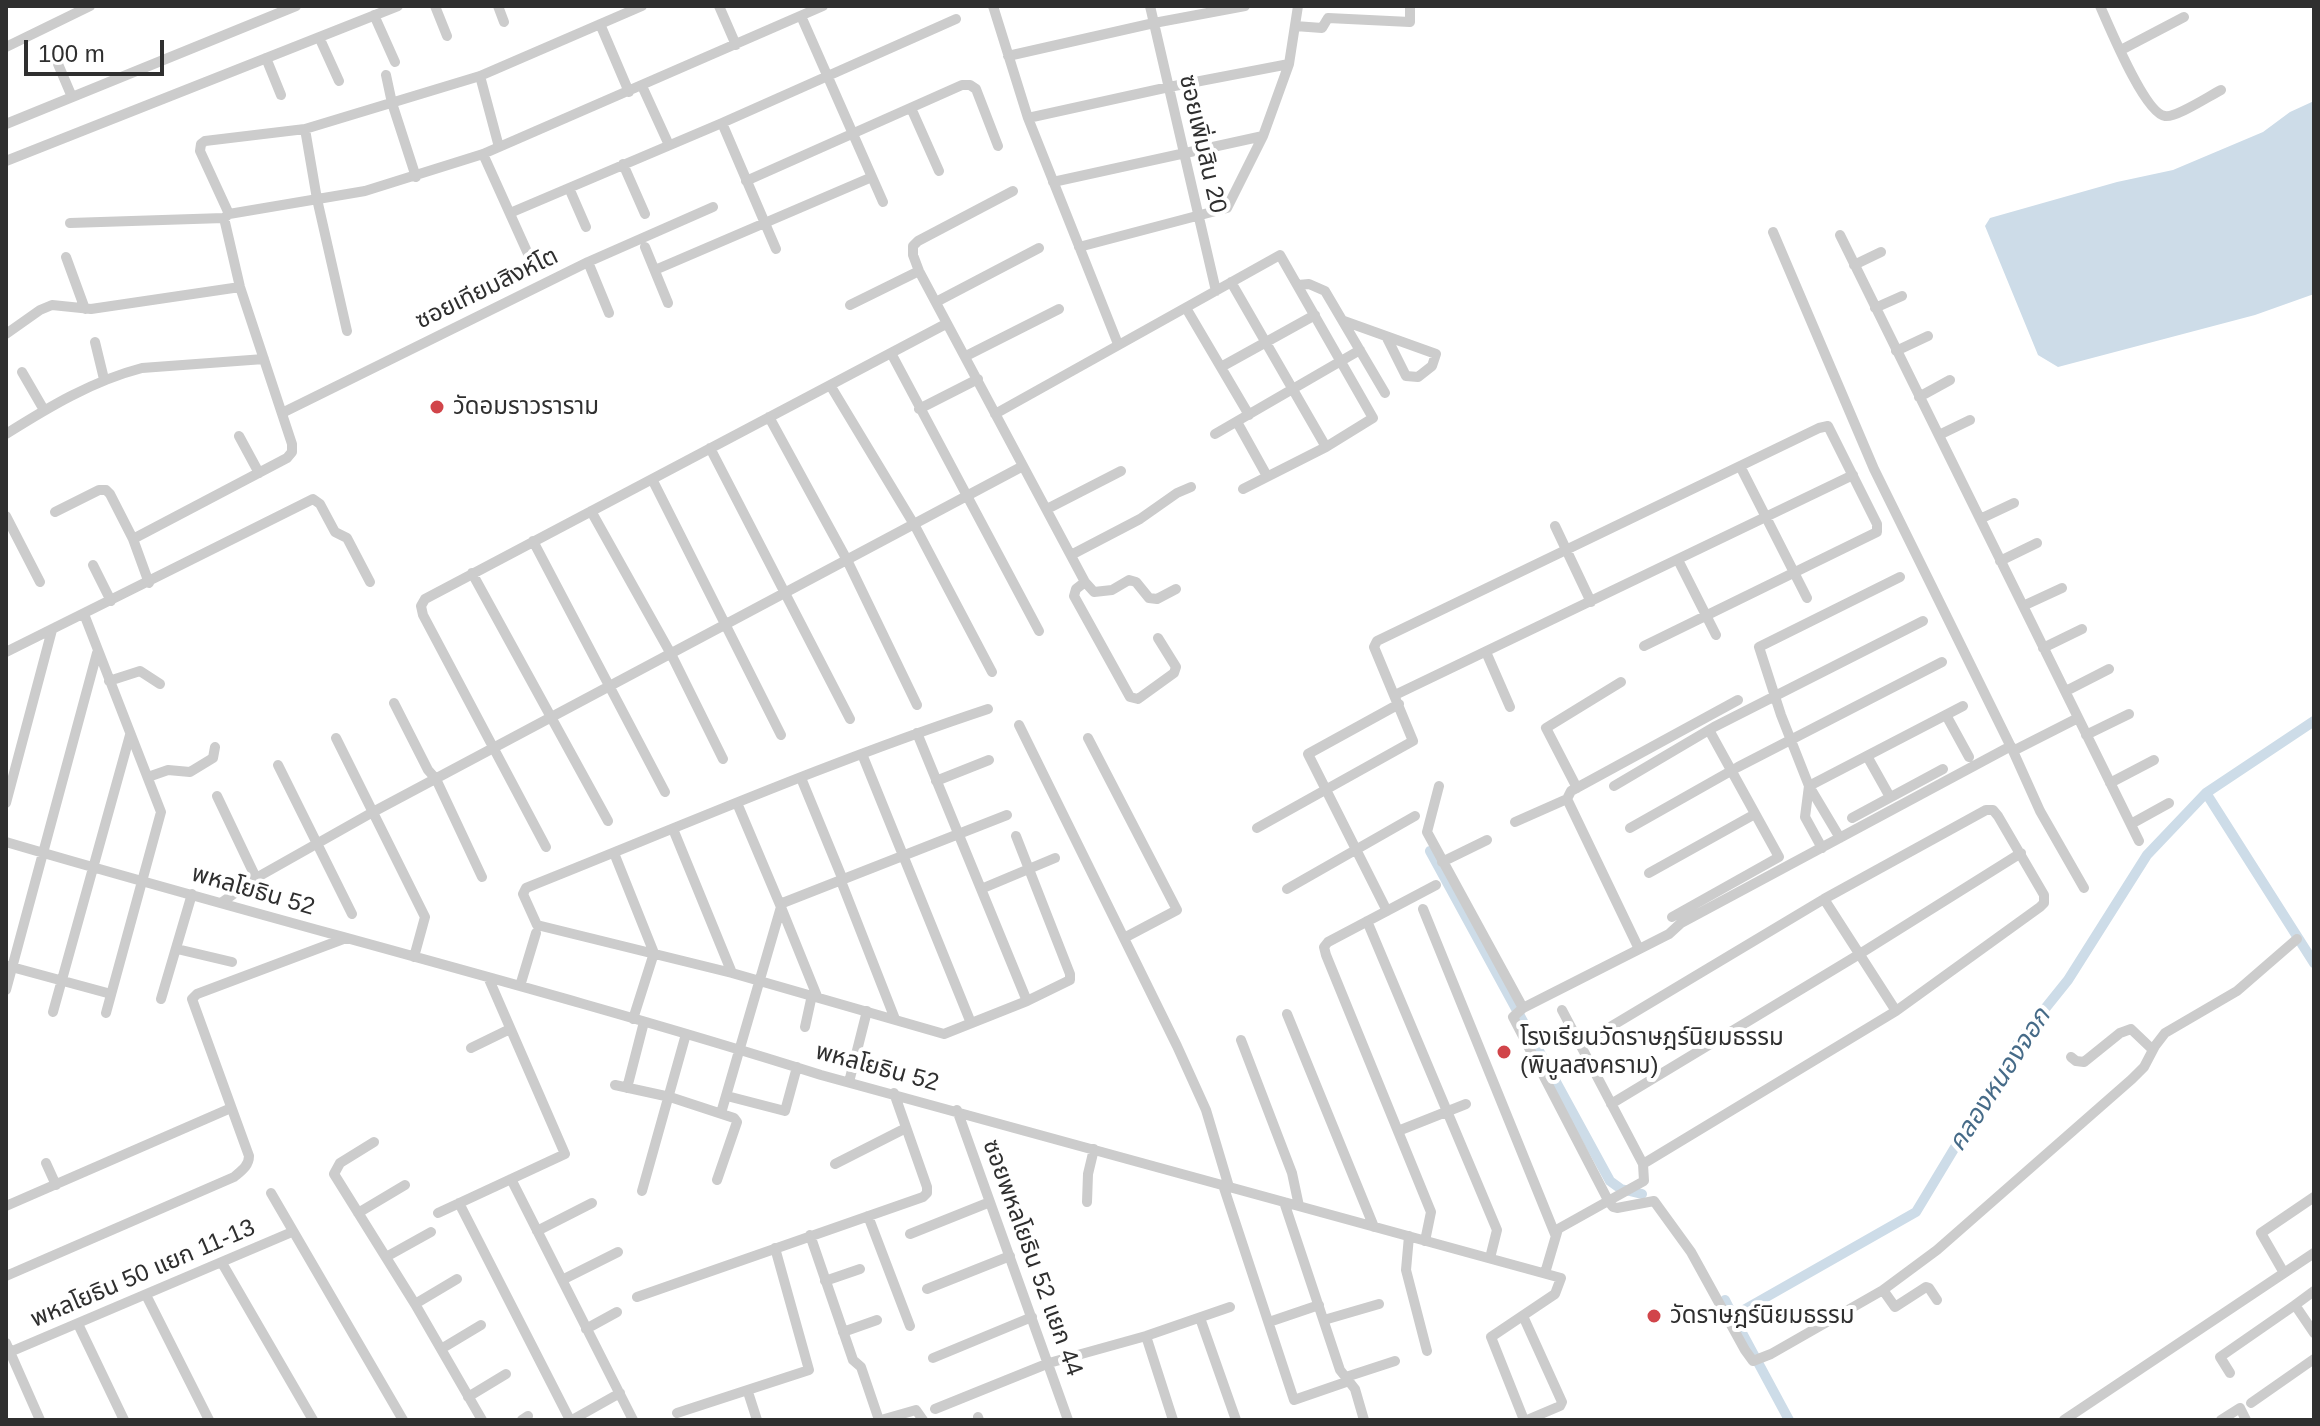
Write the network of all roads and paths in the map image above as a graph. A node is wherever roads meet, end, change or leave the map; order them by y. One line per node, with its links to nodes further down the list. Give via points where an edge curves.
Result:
1 (90, 6): 15 (street)
2 (296, 6): 43 (street)
3 (398, 6): 16 (street)
4 (435, 6): 24 (street)
5 (498, 6): 20 (street)
6 (642, 6): 22 (street)
7 (719, 6): 26 (street)
8 (823, 6): 17 (street)
9 (993, 6): 29 (street)
10 (1150, 6): 21 (street, ซอยเพิ่มสิน 20)
11 (1245, 6): 21 (street)
12 (1298, 6): 23 (street)
13 (1410, 6): 23 (street, via 1410,22 1328,18 1322,28)
14 (2100, 6): 28 (street)
15 (76, 9): 27 (street)
16 (374, 15): 25 (street); 31 (street)
17 (801, 16): 26 (street); 36 (street)
18 (2184, 17): 28 (street)
19 (956, 19): 36 (street)
20 (504, 22)
21 (1154, 23): 29 (street); 39 (street, ซอยเพิ่มสิน 20)
22 (600, 24): 35 (street); 41 (street)
23 (1295, 26): 33 (street)
24 (447, 36)
25 (319, 37): 30 (street); 37 (street)
26 (736, 45): 38 (street)
27 (6, 47)
28 (2121, 50): 40 (street, via 2161,116)
29 (1008, 56): 46 (street)
30 (266, 58): 42 (street); 57 (street)
31 (395, 62)
32 (58, 64): 43 (street)
33 (1289, 64): 39 (street); 51 (street)
34 (386, 75): 44 (street)
35 (480, 76): 44 (street); 54 (street)
36 (827, 76): 47 (street); 50 (street)
37 (339, 81)
38 (642, 86): 41 (street); 52 (street)
39 (1169, 87): 46 (street); 55 (street, ซอยเพิ่มสิน 20)
40 (2221, 90)
41 (629, 92): 54 (street)
42 (281, 95)
43 (72, 97): 48 (street)
44 (392, 103): 49 (street); 60 (street)
45 (911, 108): 50 (street); 53 (street, via 970,85); 59 (street)
46 (1028, 118): 63 (street)
47 (722, 123): 52 (street); 62 (street)
48 (6, 124)
49 (305, 129): 66 (street); 71 (street, via 201,144)
50 (852, 133): 61 (street); 62 (street)
51 (1263, 136): 55 (street); 72 (street, via 1227,208)
52 (669, 145): 58 (street)
53 (998, 146)
54 (499, 147): 56 (street)
55 (1184, 152): 63 (street); 72 (street, ซอยเพิ่มสิน 20)
56 (483, 154): 60 (street); 69 (street)
57 (6, 161)
58 (623, 164): 64 (street); 70 (street)
59 (939, 171)
60 (416, 177): 66 (street)
61 (872, 177): 67 (street); 73 (street)
62 (746, 181): 73 (street)
63 (1053, 182): 79 (street)
64 (569, 188): 69 (street); 75 (street)
65 (1013, 191): 88 (street, via 918,241 913,255)
66 (317, 199): 71 (street); 105 (street)
67 (883, 202)
68 (713, 207): 85 (street, ซอยเทียมสิงห์โต)
69 (510, 213): 83 (street)
70 (645, 214)
71 (226, 216): 74 (street); 91 (street)
72 (1199, 216): 79 (street); 92 (street, ซอยเพิ่มสิน 20)
73 (764, 222): 81 (street); 87 (street)
74 (70, 223)
75 (586, 227)
76 (1773, 232): 230 (street, via 1874,469)
77 (1840, 235): 86 (street)
78 (645, 247): 87 (street)
79 (1079, 247): 111 (street)
80 (1039, 248): 94 (street)
81 (776, 249)
82 (1881, 252): 86 (street)
83 (529, 256)
84 (66, 257): 99 (street)
85 (588, 262): 101 (street); 129 (street, ซอยเทียมสิงห์โต)
86 (1854, 265): 98 (street)
87 (655, 270): 95 (street)
88 (919, 271): 94 (street); 96 (street)
89 (1231, 282): 90 (street, via 1280,255); 92 (street); 110 (street)
90 (1298, 285): 102 (street); 103 (street, via 1325,291)
91 (240, 287): 99 (street); 116 (street)
92 (1216, 291): 97 (street)
93 (1902, 296): 98 (street)
94 (936, 302): 115 (street)
95 (668, 303)
96 (850, 305)
97 (1186, 308): 111 (street); 118 (street)
98 (1875, 308): 113 (street)
99 (85, 309): 106 (street, via 52,305)
100 (1059, 309): 115 (street)
101 (609, 313)
102 (1315, 315): 110 (street); 117 (street)
103 (1344, 321): 107 (street); 112 (street)
104 (942, 326): 114 (street)
105 (347, 331)
106 (6, 334)
107 (1386, 336): 107 (street, via 1436,354 1432,366 1418,377 1406,376)
108 (1928, 336): 113 (street)
109 (95, 342): 120 (street)
110 (1266, 343): 118 (street); 124 (street)
111 (1118, 344): 130 (street)
112 (1360, 350): 117 (street); 125 (street)
113 (1896, 351): 126 (street)
114 (891, 353): 123 (street); 127 (street)
115 (966, 356): 121 (street)
116 (264, 359): 120 (street, via 142,368); 129 (street)
117 (1341, 362): 124 (street); 139 (street, via 1373,418)
118 (1221, 367): 131 (street)
119 (22, 372): 128 (street)
120 (104, 379): 128 (street)
121 (978, 379): 127 (street); 130 (street)
122 (1950, 380): 126 (street)
123 (830, 385): 132 (street); 158 (street)
124 (1294, 390): 131 (street); 139 (street)
125 (1385, 393)
126 (1919, 397): 137 (street)
127 (919, 409): 150 (street)
128 (44, 410): 135 (street)
129 (282, 413): 144 (street, via 292,452)
130 (995, 414): 141 (street)
131 (1249, 415): 134 (street)
132 (769, 417): 140 (street); 165 (street)
133 (1970, 420): 137 (street)
134 (1237, 422): 136 (street); 146 (street)
135 (6, 434)
136 (1215, 434)
137 (1939, 435): 157 (street)
138 (239, 436): 144 (street)
139 (1326, 447): 146 (street)
140 (710, 448): 147 (street); 178 (street)
141 (1023, 466): 150 (street); 152 (street)
142 (1740, 466): 145 (street, via 1828,426); 156 (street); 163 (street)
143 (1121, 471): 152 (street)
144 (259, 473): 160 (street)
145 (1853, 475): 156 (street); 169 (street, via 1878,530)
146 (1267, 476): 149 (street)
147 (652, 479): 153 (street); 186 (street)
148 (1191, 487): 164 (street)
149 (1243, 489)
150 (965, 497): 158 (street); 189 (street)
151 (2014, 503): 157 (street)
152 (1047, 509): 164 (street)
153 (591, 511): 161 (street); 197 (street)
154 (55, 512): 160 (street, via 106,490)
155 (6, 516): 172 (street)
156 (1766, 517): 166 (street); 169 (street)
157 (1980, 519): 167 (street)
158 (915, 526): 165 (street); 200 (street)
159 (1555, 526): 163 (street)
160 (133, 539): 175 (street)
161 (533, 541): 170 (street); 204 (street)
162 (2037, 543): 167 (street)
163 (1567, 550): 181 (street); 207 (street, via 1377,641 1374,647)
164 (1071, 555): 174 (street)
165 (847, 560): 178 (street); 210 (street)
166 (1678, 560): 181 (street); 184 (street)
167 (2000, 561): 182 (street)
168 (93, 565): 180 (street)
169 (1795, 572): 179 (street); 184 (street)
170 (472, 573): 216 (street); 229 (street, via 433,593 421,606)
171 (1900, 577): 206 (street, via 1759,647)
172 (40, 582)
173 (370, 582): 175 (street, via 347,538 335,532 313,499)
174 (1085, 582): 177 (street, via 1102,593 1129,580 1157,599); 191 (street, via 1074,596 1130,697 1138,699 1174,673 1176,667)
175 (149, 583): 180 (street)
176 (2062, 588): 182 (street)
177 (1176, 589)
178 (785, 593): 186 (street); 218 (street)
179 (1807, 598)
180 (111, 601): 183 (street)
181 (1591, 602): 195 (street)
182 (2023, 606): 193 (street)
183 (84, 614): 188 (street); 196 (street)
184 (1706, 616): 190 (street); 192 (street)
185 (1923, 621): 206 (street)
186 (726, 624): 197 (street); 223 (street)
187 (2082, 629): 193 (street)
188 (52, 630): 194 (street); 254 (street)
189 (1039, 631)
190 (1716, 635)
191 (1158, 638)
192 (1644, 646)
193 (2043, 648): 205 (street)
194 (6, 652)
195 (1486, 652): 207 (street); 212 (street)
196 (97, 653): 201 (street); 278 (street)
197 (671, 654): 204 (street); 234 (street)
198 (1942, 662): 227 (street)
199 (2109, 669): 205 (street)
200 (992, 672)
201 (109, 681): 203 (street, via 140,671); 222 (street)
202 (1621, 682): 248 (street, via 1546,728)
203 (160, 684)
204 (610, 686): 216 (street); 250 (street)
205 (2066, 691): 217 (street)
206 (1775, 696): 220 (street); 227 (street)
207 (1397, 699): 249 (street, via 1308,754); 249 (street, via 1412,743)
208 (1738, 700): 248 (street)
209 (394, 703): 242 (street)
210 (917, 705)
211 (1963, 706): 215 (street)
212 (1510, 707)
213 (988, 709): 221 (street)
214 (2129, 714): 224 (street)
215 (1946, 715): 232 (street); 233 (street)
216 (551, 717): 229 (street); 262 (street)
217 (2078, 718): 224 (street); 230 (street)
218 (850, 719)
219 (1019, 725): 306 (street)
220 (1709, 730): 239 (street); 246 (street)
221 (917, 733): 231 (street); 243 (street)
222 (130, 735): 240 (street); 284 (street)
223 (781, 735)
224 (2086, 735): 244 (street)
225 (336, 738): 257 (street)
226 (1088, 738): 306 (street, via 1177,910)
227 (1791, 740): 239 (street); 247 (street)
228 (215, 747): 240 (street, via 213,758 190,772 168,770)
229 (495, 748): 242 (street); 275 (street)
230 (2012, 749): 270 (street); 292 (street)
231 (862, 754): 241 (street); 281 (street)
232 (1867, 756): 247 (street); 252 (street)
233 (1969, 757)
234 (723, 759)
235 (989, 760): 243 (street)
236 (2154, 760): 244 (street)
237 (278, 765): 274 (street)
238 (1943, 769): 252 (street)
239 (1731, 771): 258 (street); 266 (street)
240 (148, 777): 289 (street, via 161,812)
241 (801, 778): 255 (street); 290 (street)
242 (436, 779): 257 (street); 287 (street)
243 (936, 781): 268 (street)
244 (2110, 783): 264 (street)
245 (1439, 786): 283 (street, via 1427,832)
246 (1614, 786)
247 (1809, 786): 270 (street); 276 (street, via 1805,817)
248 (1577, 788): 253 (street)
249 (1325, 790): 265 (street); 277 (street)
250 (665, 792)
251 (217, 796): 288 (street)
252 (1890, 797): 261 (street)
253 (1567, 799): 263 (street); 309 (street)
254 (6, 803)
255 (737, 803): 267 (street); 298 (street)
256 (2169, 803): 264 (street)
257 (373, 812): 274 (street); 312 (street, via 425,917)
258 (1755, 814): 286 (street); 302 (street, via 1779,857)
259 (1007, 815): 268 (street)
260 (1415, 816): 277 (street)
261 (1852, 818)
262 (608, 821)
263 (1515, 822)
264 (2131, 824): 272 (street)
265 (1257, 828)
266 (1630, 828)
267 (673, 829): 279 (street); 315 (street)
268 (959, 834): 281 (street); 293 (street)
269 (1016, 836): 285 (street)
270 (1840, 838): 276 (street)
271 (1487, 840): 283 (street)
272 (2139, 841)
273 (6, 842): 278 (street, พหลโยธิน 52)
274 (317, 843): 288 (street); 301 (street)
275 (546, 847)
276 (1822, 848): 309 (street)
277 (1356, 850): 294 (street); 300 (street)
278 (42, 853): 284 (street, พหลโยธิน 52); 314 (street)
279 (614, 853): 310 (street); 310 (street, via 526,888 523,894 537,925)
280 (2021, 853): 296 (street, via 1998,816 1986,810); 311 (street); 327 (street, via 2044,903)
281 (903, 856): 290 (street); 334 (street)
282 (1055, 858): 285 (street)
283 (1442, 862): 329 (street)
284 (92, 866): 289 (street, พหลโยธิน 52); 317 (street)
285 (1030, 869): 293 (street); 324 (street, via 1070,980)
286 (1649, 873)
287 (482, 877)
288 (256, 878): 297 (street)
289 (141, 880): 295 (street, พหลโยธิน 52); 321 (street)
290 (842, 880): 298 (street); 332 (street)
291 (1436, 885): 300 (street)
292 (2084, 888)
293 (981, 889): 324 (street)
294 (1287, 889)
295 (192, 894): 297 (street, พหลโยธิน 52); 308 (street)
296 (1824, 899): 311 (street); 339 (street)
297 (221, 903): 305 (street, พหลโยธิน 52)
298 (780, 905): 318 (street); 322 (street)
299 (1423, 909): 388 (street)
300 (1387, 911): 303 (street)
301 (352, 914)
302 (1672, 917)
303 (1367, 921): 355 (street); 358 (street, via 1324,947)
304 (536, 933): 319 (street)
305 (346, 938): 312 (street, พหลโยธิน 52); 353 (street, via 194,996 193,1008)
306 (1124, 938): 368 (street, via 1206,1110)
307 (2297, 939): 342 (street, via 2237,991 2165,1033)
308 (177, 949): 313 (street); 323 (street)
309 (1639, 949): 329 (street)
310 (654, 953): 315 (street); 333 (street)
311 (1858, 955): 327 (street); 352 (street)
312 (414, 957): 316 (street, พหลโยธิน 52)
313 (232, 962)
314 (9, 967): 317 (street); 320 (street)
315 (732, 973): 318 (street)
316 (488, 977): 319 (street, พหลโยธิน 52); 336 (street)
317 (62, 979): 321 (street); 328 (street)
318 (757, 980): 322 (street); 341 (street)
319 (520, 986): 333 (street, พหลโยธิน 52)
320 (6, 990)
321 (111, 994): 330 (street)
322 (814, 996): 326 (street); 335 (street)
323 (161, 999)
324 (1027, 1001): 334 (street)
325 (1562, 1010): 339 (street)
326 (867, 1011): 332 (street); 345 (street)
327 (1896, 1011): 363 (street)
328 (53, 1012)
329 (1518, 1012): 372 (street)
330 (106, 1013)
331 (1287, 1014): 383 (street)
332 (895, 1019): 334 (street, via 944,1034)
333 (639, 1020): 337 (street, พหลโยธิน 52); 347 (street)
334 (971, 1023)
335 (805, 1027)
336 (510, 1029): 340 (street); 364 (street, via 565,1154)
337 (686, 1034): 341 (street, พหลโยธิน 52); 350 (street)
338 (1241, 1040): 379 (street, via 1292,1173)
339 (1580, 1045): 352 (street)
340 (471, 1048)
341 (739, 1048): 344 (street, พหลโยธิน 52); 349 (street)
342 (2153, 1050): 343 (street, via 2131,1029 2084,1062); 407 (street, via 2138,1074 2064,1140)
343 (2071, 1057)
344 (797, 1067): 345 (street, พหลโยธิน 52); 349 (street, via 785,1111)
345 (849, 1082): 348 (street, พหลโยธิน 52)
346 (615, 1085): 347 (street)
347 (627, 1088): 350 (street)
348 (894, 1093): 354 (street, พหลโยธิน 52); 357 (street)
349 (727, 1096): 356 (street)
350 (670, 1097): 356 (street); 369 (street)
351 (1466, 1104): 355 (street)
352 (1611, 1104): 363 (street)
353 (231, 1108): 366 (street); 402 (street, via 249,1159 234,1177)
354 (957, 1110): 360 (street, พหลโยธิน 52); 373 (street, ซอยพหลโยธิน 52 แยก 44)
355 (1447, 1111): 358 (street); 397 (street, via 1497,1230)
356 (721, 1113): 365 (street, via 737,1122)
357 (906, 1128): 362 (street); 382 (street, via 927,1193)
358 (1398, 1131): 391 (street, via 1431,1212)
359 (374, 1142): 380 (street, via 333,1170)
360 (1094, 1149): 368 (street, พหลโยธิน 52); 374 (street)
361 (46, 1163): 366 (street)
362 (835, 1164)
363 (1643, 1164): 372 (street, via 1644,1181)
364 (511, 1179): 376 (street); 384 (street)
365 (717, 1180)
366 (56, 1185): 378 (street)
367 (405, 1185): 380 (street)
368 (1226, 1186): 375 (street, พหลโยธิน 52); 423 (street)
369 (642, 1191)
370 (271, 1193): 385 (street)
371 (2314, 1197): 401 (street, via 2261,1233)
372 (1611, 1201): 388 (street); 407 (street, via 1617,1208 1654,1201 1691,1252 1753,1361)
373 (990, 1202): 387 (street); 395 (street, ซอยพหลโยธิน 52 แยก 44)
374 (1087, 1202)
375 (1284, 1202): 379 (street, พหลโยธิน 52); 414 (street)
376 (459, 1203): 381 (street); 454 (street)
377 (592, 1203): 384 (street)
378 (6, 1205)
379 (1299, 1206): 383 (street, พหลโยธิน 52)
380 (358, 1213): 396 (street)
381 (438, 1213)
382 (868, 1216): 389 (street); 426 (street)
383 (1374, 1227): 390 (street, พหลโยธิน 52)
384 (537, 1231): 404 (street)
385 (292, 1232): 398 (street, พหลโยธิน 50 แยก 11-13); 452 (street)
386 (431, 1232): 396 (street)
387 (910, 1234)
388 (1555, 1234): 400 (street)
389 (810, 1235): 392 (street); 405 (street)
390 (1409, 1236): 391 (street, พหลโยธิน 52); 433 (street, via 1406,1270)
391 (1425, 1241): 397 (street, พหลโยธิน 52)
392 (775, 1248): 410 (street); 441 (street, via 809,1370)
393 (618, 1252): 404 (street)
394 (2314, 1253): 401 (street)
395 (1010, 1256): 406 (street); 419 (street, ซอยพหลโยธิน 52 แยก 44)
396 (386, 1257): 412 (street)
397 (1490, 1258): 400 (street, พหลโยธิน 52)
398 (222, 1263): 409 (street, พหลโยธิน 50 แยก 11-13); 451 (street)
399 (860, 1269): 405 (street)
400 (1545, 1273): 418 (street, via 1561,1278 1555,1294)
401 (2284, 1273): 463 (street)
402 (6, 1276)
403 (457, 1279): 412 (street)
404 (562, 1280): 427 (street)
405 (825, 1281): 428 (street)
406 (927, 1289)
407 (1883, 1290): 411 (street, via 1895,1307 1926,1287)
408 (2314, 1291): 415 (street)
409 (146, 1295): 424 (street, พหลโยธิน 50 แยก 11-13); 450 (street)
410 (637, 1297)
411 (1937, 1300)
412 (415, 1304): 432 (street)
413 (1379, 1304): 422 (street)
414 (1319, 1305): 422 (street); 423 (street)
415 (2295, 1305): 429 (street); 438 (street, via 2220,1357)
416 (1230, 1307): 420 (street)
417 (617, 1312): 427 (street)
418 (1523, 1316): 447 (street, via 1491,1337); 447 (street, via 1562,1404)
419 (1032, 1317): 434 (street); 437 (street, ซอยพหลโยธิน 52 แยก 44)
420 (1200, 1318): 430 (street); 461 (street)
421 (877, 1320): 428 (street)
422 (1324, 1320): 440 (street)
423 (1269, 1322): 440 (street, via 1294,1400)
424 (78, 1324): 431 (street, พหลโยธิน 50 แยก 11-13); 449 (street)
425 (481, 1325): 432 (street)
426 (910, 1326)
427 (586, 1329): 442 (street)
428 (843, 1332): 457 (street)
429 (2314, 1333)
430 (1146, 1336): 437 (street); 460 (street)
431 (8, 1347): 448 (street)
432 (441, 1349): 443 (street)
433 (1427, 1351)
434 (933, 1358)
435 (2314, 1359): 444 (street)
436 (1395, 1361): 440 (street)
437 (1049, 1363): 445 (street); 459 (street, ซอยพหลโยธิน 52 แยก 44)
438 (2230, 1373)
439 (506, 1374): 443 (street)
440 (1347, 1379): 462 (street)
441 (748, 1392): 446 (street); 456 (street)
442 (620, 1393): 454 (street); 455 (street)
443 (468, 1397): 453 (street)
444 (2251, 1403)
445 (935, 1409)
446 (677, 1413)
447 (1522, 1419)
448 (40, 1420)
449 (124, 1420)
450 (209, 1420)
451 (313, 1420)
452 (403, 1420)
453 (482, 1420)
454 (571, 1420)
455 (633, 1420)
456 (757, 1420)
457 (880, 1420): 458 (street, via 916,1410)
458 (923, 1420)
459 (1068, 1420)
460 (1173, 1420)
461 (1236, 1420)
462 (1364, 1420)
463 (2064, 1420)
464 (2221, 1420): 465 (street, via 2240,1408)
465 (2246, 1420)

